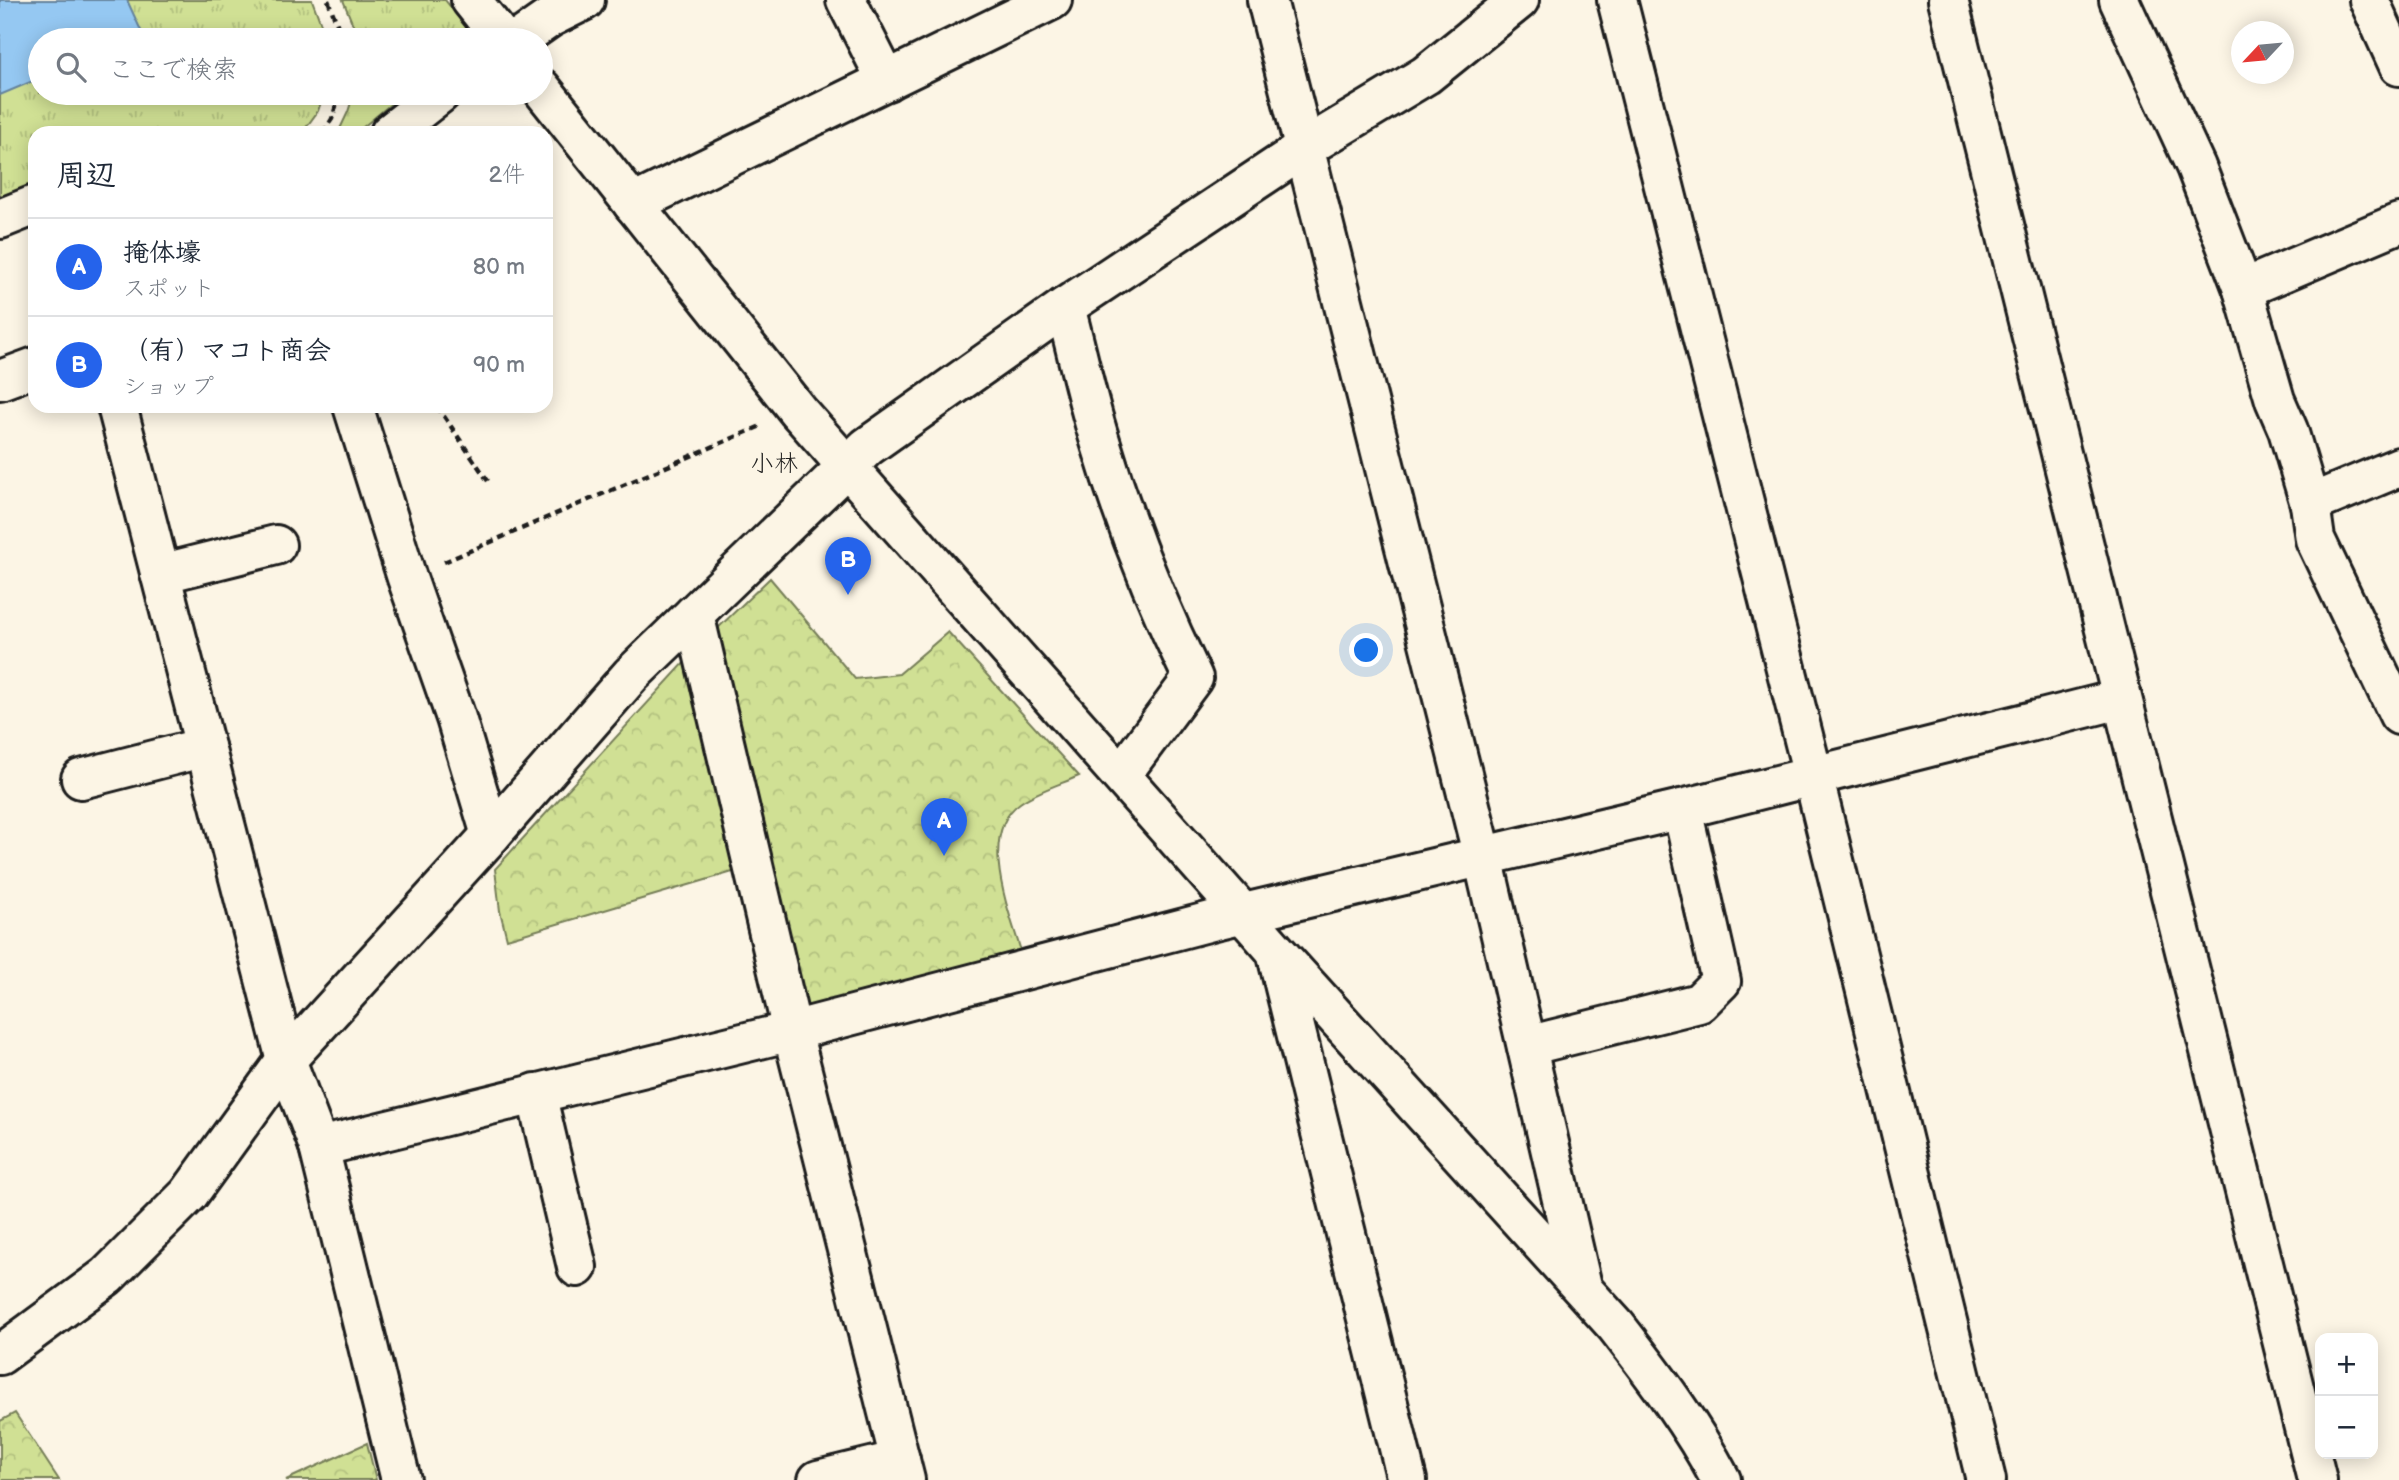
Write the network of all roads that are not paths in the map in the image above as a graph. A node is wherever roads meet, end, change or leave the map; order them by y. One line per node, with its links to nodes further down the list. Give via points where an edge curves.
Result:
1 (471, 0): 11 (street)
2 (585, 0): 12 (street)
3 (846, 0): 14 (street)
4 (1052, 0): 14 (street)
5 (1267, 0): 18 (street)
6 (1519, 0): 18 (street, via 1426,75)
7 (1617, 0): 39 (street)
8 (1948, 0): 35 (street)
9 (2119, 0): 23 (street, via 2196,167)
10 (2369, 0): 13 (street)
11 (493, 28)
12 (535, 28)
13 (2399, 66)
14 (887, 81): 19 (street)
15 (553, 103): 19 (street)
16 (426, 105): 17 (street)
17 (399, 126)
18 (1303, 149): 24 (street); 43 (street)
19 (633, 204): 29 (street)
20 (28, 208): 21 (street)
21 (0, 219)
22 (2399, 223): 23 (street)
23 (2243, 289): 31 (street)
24 (1065, 307): 29 (street, via 867,447); 38 (street, via 1100,441 1132,536 1193,678)
25 (28, 370): 26 (street)
26 (0, 380)
27 (119, 413): 33 (street)
28 (355, 413): 42 (street)
29 (847, 466): 34 (street); 38 (street)
30 (2399, 467): 31 (street)
31 (2310, 504): 36 (street, via 2315,539)
32 (276, 544): 33 (street)
33 (160, 574): 37 (street)
34 (694, 614): 42 (street, via 631,675); 46 (street)
35 (2121, 699): 39 (street); 60 (street)
36 (2399, 715)
37 (205, 747): 40 (street); 48 (street)
38 (1121, 775): 44 (street)
39 (1813, 775): 41 (street); 59 (street)
40 (81, 779)
41 (1682, 808): 43 (street); 47 (street, via 1721,981 1699,1003)
42 (491, 835): 48 (street)
43 (1483, 857): 44 (street); 47 (street)
44 (1244, 913): 45 (street); 46 (street)
45 (1276, 951): 52 (street); 57 (street)
46 (792, 1031): 49 (street); 54 (street)
47 (1527, 1046): 52 (street)
48 (286, 1060): 50 (street); 53 (street, via 190,1194 107,1276)
49 (536, 1093): 50 (street); 51 (street)
50 (319, 1147): 55 (street)
51 (577, 1267)
52 (1583, 1289): 58 (street, via 1661,1382)
53 (0, 1355)
54 (902, 1470): 56 (street)
55 (401, 1480)
56 (818, 1480)
57 (1407, 1480)
58 (1721, 1480)
59 (1986, 1480)
60 (2317, 1480)

